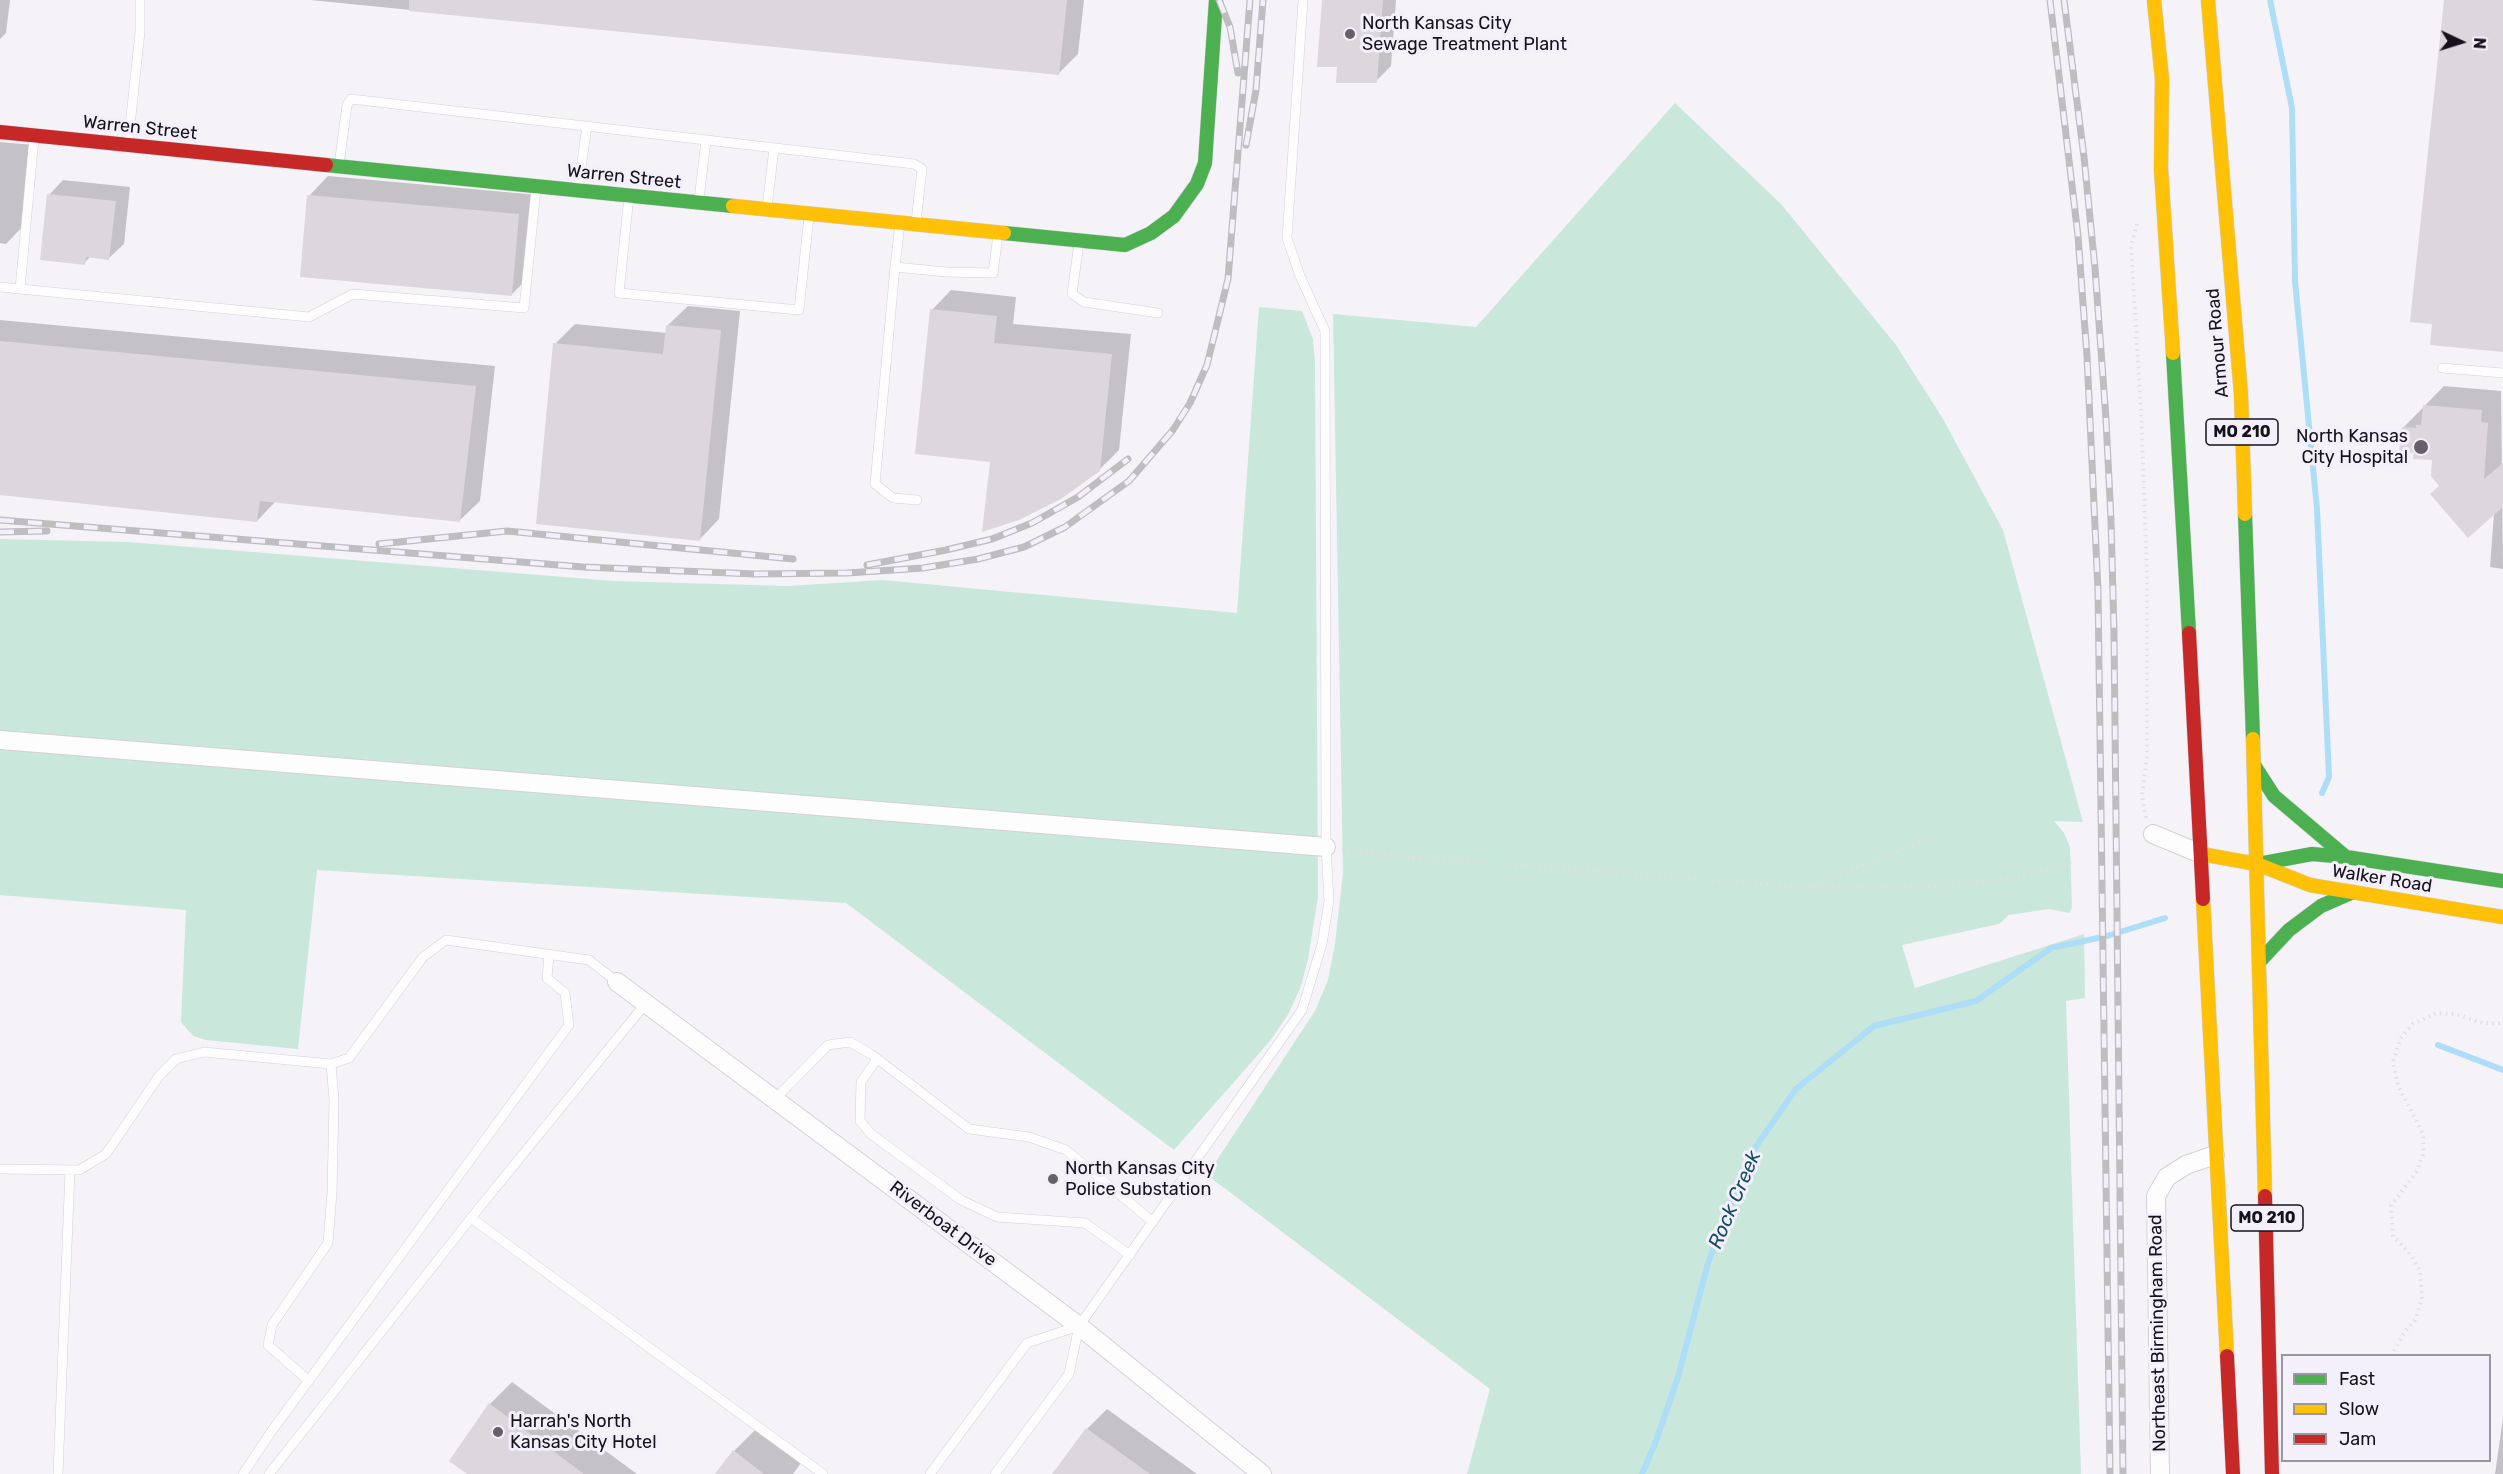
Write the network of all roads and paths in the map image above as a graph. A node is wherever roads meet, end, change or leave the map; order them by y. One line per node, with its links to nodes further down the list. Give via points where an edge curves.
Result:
1 (140, 0): 10 (lane)
2 (1216, 0): 23 (main road, Warren Street, via 1205,163 1197,184 1174,216 1125,246)
3 (1303, 0): 35 (lane, via 1287,238 1325,331)
4 (2154, 0): 36 (main road, MO 210, via 2162,79 2161,169)
5 (2208, 0): 32 (main road, Armour Road / MO 210, via 2241,394)
6 (586, 126): 9 (lane); 12 (lane, via 351,99); 14 (lane)
7 (0, 132): 8 (main road, Warren Street)
8 (34, 136): 10 (main road, Warren Street); 26 (lane)
9 (706, 140): 11 (lane); 16 (lane)
10 (128, 145): 12 (main road, Warren Street)
11 (774, 148): 17 (lane); 21 (lane, via 914,164 922,169)
12 (339, 166): 13 (main road, Warren Street)
13 (536, 186): 14 (main road, Warren Street); 26 (lane, via 524,308 353,294 309,317)
14 (577, 190): 15 (main road, Warren Street)
15 (628, 195): 16 (main road, Warren Street); 18 (lane, via 619,293 799,310)
16 (699, 202): 17 (main road, Warren Street)
17 (767, 209): 18 (main road, Warren Street)
18 (809, 214): 19 (main road, Warren Street)
19 (900, 223): 21 (main road, Warren Street); 24 (lane)
20 (2138, 223): 33 (path, via 2131,246 2147,572 2147,758 2142,795)
21 (915, 224): 22 (main road, Warren Street)
22 (999, 233): 23 (main road, Warren Street); 24 (lane, via 993,273)
23 (1079, 241): 27 (lane, via 1072,294 1084,302)
24 (895, 267): 30 (lane, via 875,484 893,498)
25 (0, 287): 26 (lane)
26 (20, 289)
27 (1158, 313)
28 (2442, 368): 29 (lane)
29 (2503, 373)
30 (917, 500)
31 (0, 740): 35 (street)
32 (2254, 765): 37 (main road, via 2274,796); 39 (main road, Armour Road / MO 210)
33 (2152, 834): 36 (street)
34 (1932, 838): 41 (path)
35 (1326, 847): 41 (path, via 1403,857); 56 (lane, via 1329,901 1322,944 1302,1010)
36 (2201, 854): 39 (main road, Walker Road); 52 (main road, MO 210)
37 (2346, 856): 39 (main road, Walker Road, via 2312,854); 40 (main road, Walker Road)
38 (2072, 862): 41 (path, via 2018,878 1952,885)
39 (2258, 864): 42 (main road, Walker Road, via 2310,885); 45 (main road, MO 210)
40 (2503, 882)
41 (1808, 887)
42 (2353, 892): 43 (main road, Walker Road); 45 (main road, via 2321,906 2289,930)
43 (2503, 917)
44 (549, 955): 46 (lane, via 589,960); 50 (lane, via 446,940 423,957 349,1058); 60 (lane, via 547,978 565,993 569,1025)
45 (2259, 962): 70 (main road, MO 210)
46 (617, 982): 47 (street, Riverboat Drive)
47 (646, 1003): 51 (street, Riverboat Drive); 55 (lane)
48 (2503, 1023): 59 (path, via 2437,1013 2413,1024 2400,1039 2392,1062 2397,1086 2423,1134 2424,1152 2417,1171 2391,1206 2393,1236 2420,1270 2422,1299 2415,1320)
49 (877, 1059): 51 (lane, via 850,1042 828,1045); 56 (lane, via 969,1129 1029,1137 1066,1150); 57 (lane, via 861,1082 860,1121 871,1134 961,1200 997,1216 1085,1223)
50 (331, 1064): 54 (lane, via 204,1052 176,1059 159,1076 106,1154 79,1170); 60 (lane, via 334,1100 328,1243 272,1325 268,1346)
51 (776, 1099): 58 (street, Riverboat Drive)
52 (2215, 1155): 68 (street, Northeast Birmingham Road, via 2167,1177 2156,1196); 69 (main road, MO 210)
53 (0, 1169): 54 (lane)
54 (70, 1170): 61 (lane)
55 (471, 1218): 63 (lane); 64 (lane)
56 (1153, 1222): 57 (lane)
57 (1130, 1255): 58 (lane)
58 (1079, 1326): 65 (lane, via 1027,1343); 66 (lane, via 1069,1374); 67 (street, Riverboat Drive)
59 (2392, 1354)
60 (309, 1381): 62 (lane)
61 (58, 1474)
62 (243, 1474)
63 (269, 1474)
64 (823, 1474)
65 (930, 1474)
66 (995, 1474)
67 (1262, 1474)
68 (2160, 1474)
69 (2233, 1474)
70 (2272, 1474)

